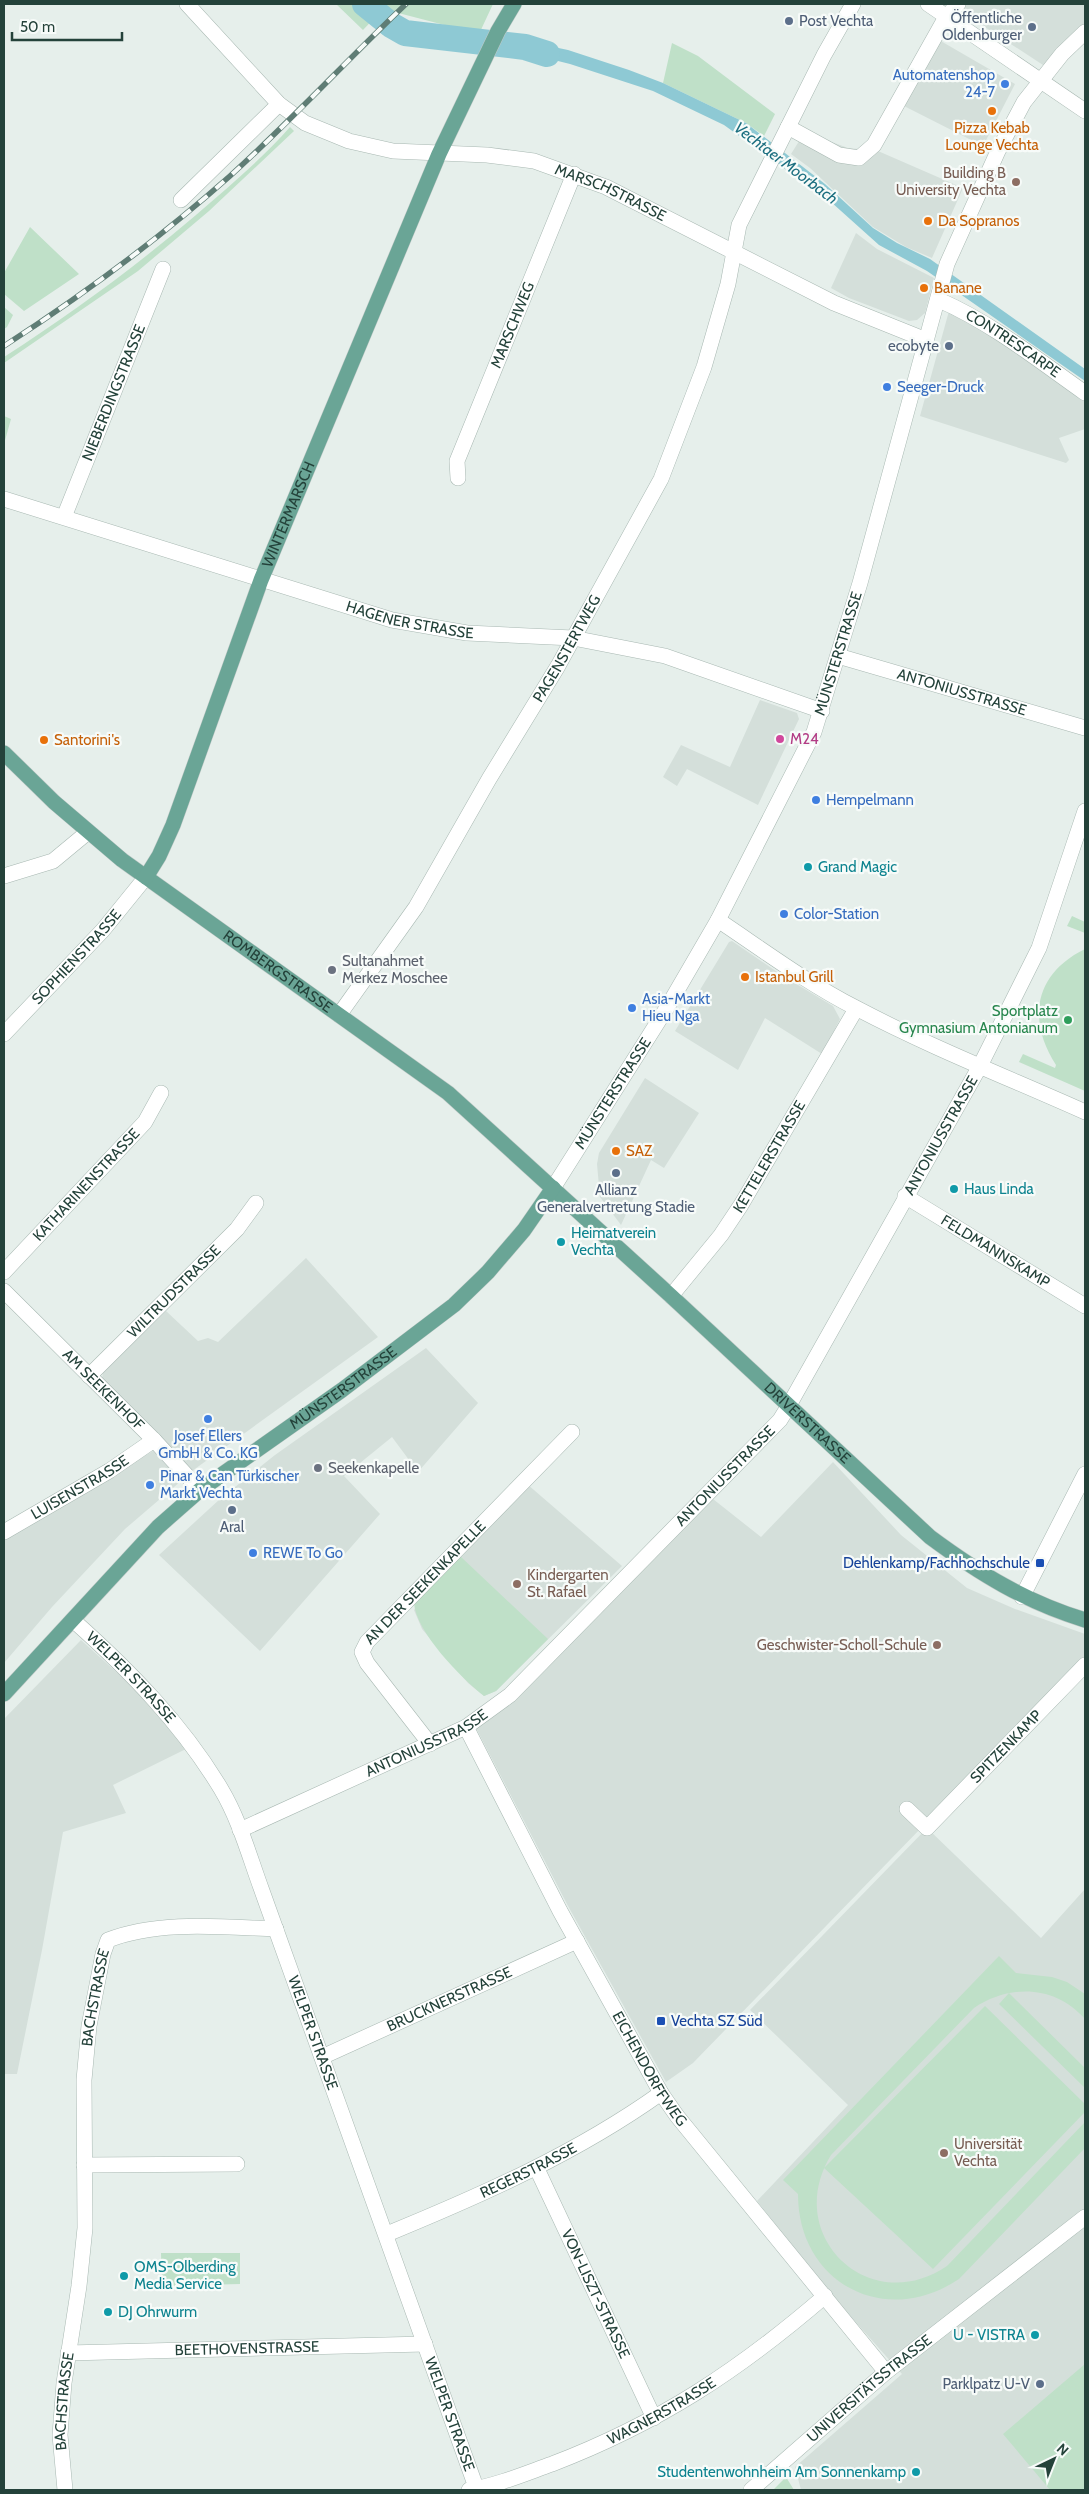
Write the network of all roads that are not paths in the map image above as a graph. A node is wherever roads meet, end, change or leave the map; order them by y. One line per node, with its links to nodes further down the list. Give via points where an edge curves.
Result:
1 (187, 4): 9 (street, MARSCHSTRASSE)
2 (514, 4): 12 (main road, WINTERMARSCH)
3 (853, 4): 11 (street, PAGENSTERTWEG)
4 (928, 4): 6 (street)
5 (958, 4): 6 (street)
6 (946, 17): 8 (street); 11 (street, via 874,145 859,158 839,156)
7 (1085, 32): 8 (street, MÜNSTERSTRASSE)
8 (1040, 80): 10 (street); 17 (street, MÜNSTERSTRASSE, via 1013,121 947,264)
9 (279, 104): 12 (street, MARSCHSTRASSE, via 305,123 349,141 393,151); 14 (street)
10 (1085, 111)
11 (786, 133): 15 (street, PAGENSTERTWEG, via 738,225)
12 (439, 154): 13 (street, MARSCHSTRASSE, via 487,155 534,161); 23 (main road, WINTERMARSCH)
13 (574, 174): 15 (street, MARSCHSTRASSE); 20 (street, MARSCHWEG, via 456,461)
14 (181, 200)
15 (734, 252): 18 (street, MARSCHSTRASSE, via 834,303); 24 (street, PAGENSTERTWEG, via 704,367 661,479)
16 (163, 269): 22 (street, NIEBERDINGSTRASSE)
17 (940, 293): 18 (street, MÜNSTERSTRASSE); 19 (street, CONTRESCARPE)
18 (926, 340): 25 (street, MÜNSTERSTRASSE)
19 (1085, 393)
20 (458, 478)
21 (4, 499): 22 (street, HAGENER STRASSE)
22 (64, 517): 23 (street, HAGENER STRASSE)
23 (261, 580): 24 (street, HAGENER STRASSE, via 392,620 428,627 505,636); 32 (main road, WINTERMARSCH, via 172,824)
24 (573, 638): 26 (street, HAGENER STRASSE, via 678,660); 35 (street, PAGENSTERTWEG, via 416,907)
25 (838, 656): 26 (street, MÜNSTERSTRASSE); 27 (street, ANTONIUSSTRASSE)
26 (822, 711): 33 (street, MÜNSTERSTRASSE)
27 (1085, 728)
28 (4, 753): 30 (main road, ROMBERGSTRASSE)
29 (1085, 811): 37 (street, ANTONIUSSTRASSE, via 1039,948)
30 (88, 832): 31 (street, via 53,861); 32 (main road, ROMBERGSTRASSE)
31 (4, 876)
32 (146, 877): 35 (main road, ROMBERGSTRASSE); 36 (street, SOPHIENSTRASSE, via 114,918)
33 (718, 920): 34 (street, via 806,980); 40 (street, MÜNSTERSTRASSE, via 668,1006)
34 (856, 1009): 37 (street); 45 (street, KETTELERSTRASSE, via 741,1204 721,1235)
35 (339, 1015): 40 (main road, ROMBERGSTRASSE, via 448,1093)
36 (4, 1034)
37 (980, 1066): 39 (street); 41 (street, ANTONIUSSTRASSE)
38 (161, 1093): 43 (street, KATHARINENSTRASSE, via 145,1122)
39 (1085, 1112)
40 (553, 1188): 45 (main road, DRIVERSTRASSE); 52 (main road, MÜNSTERSTRASSE, via 524,1230 454,1306)
41 (906, 1196): 46 (street, FELDMANNSKAMP); 48 (street, ANTONIUSSTRASSE)
42 (256, 1203): 47 (street, WILTRUDSTRASSE, via 237,1229)
43 (4, 1272)
44 (4, 1291): 47 (street, AM SEEKENHOF)
45 (671, 1296): 48 (main road, DRIVERSTRASSE)
46 (1085, 1306)
47 (89, 1376): 50 (street, AM SEEKENHOF)
48 (788, 1407): 54 (main road, DRIVERSTRASSE, via 930,1538 973,1569); 59 (street, ANTONIUSSTRASSE, via 780,1420 510,1695)
49 (572, 1432): 60 (street, AN DER SEEKENKAPELLE, via 367,1642 362,1652 367,1663)
50 (154, 1440): 52 (street, AM SEEKENHOF); 53 (street, LUISENSTRASSE, via 109,1471)
51 (1085, 1474): 54 (street)
52 (200, 1490): 56 (main road, MÜNSTERSTRASSE, via 158,1528)
53 (4, 1532)
54 (1022, 1597): 55 (main road, DRIVERSTRASSE)
55 (1085, 1620)
56 (74, 1621): 58 (main road, MÜNSTERSTRASSE); 62 (street, WELPER STRASSE, via 136,1679 182,1732 222,1791)
57 (1085, 1665): 61 (street, SPITZENKAMP, via 927,1828)
58 (4, 1694)
59 (466, 1727): 60 (street, ANTONIUSSTRASSE); 64 (street, EICHENDORFFWEG)
60 (430, 1744): 62 (street, ANTONIUSSTRASSE)
61 (907, 1809)
62 (240, 1830): 63 (street, WELPER STRASSE)
63 (276, 1929): 65 (street, WELPER STRASSE); 68 (street, BACHSTRASSE, via 206,1926 124,1934 108,1940 89,2026 84,2080)
64 (577, 1941): 65 (street, BRUCKNERSTRASSE); 66 (street, EICHENDORFFWEG)
65 (322, 2056): 71 (street, WELPER STRASSE)
66 (661, 2093): 69 (street, REGERSTRASSE); 72 (street, EICHENDORFFWEG)
67 (237, 2164): 68 (street)
68 (84, 2165): 74 (street, BACHSTRASSE, via 85,2228)
69 (537, 2169): 71 (street, REGERSTRASSE); 76 (street, VON-LISZT-STRASSE)
70 (1085, 2217): 75 (street, UNIVERSITÄTSSTRASSE)
71 (387, 2234): 73 (street, WELPER STRASSE)
72 (825, 2296): 75 (street, EICHENDORFFWEG); 76 (street, WAGNERSTRASSE, via 752,2356)
73 (425, 2344): 74 (street, BEETHOVENSTRASSE); 78 (street, WELPER STRASSE)
74 (68, 2353): 77 (street, BACHSTRASSE, via 60,2435)
75 (886, 2372): 79 (street, UNIVERSITÄTSSTRASSE)
76 (654, 2418): 78 (street, WAGNERSTRASSE, via 621,2436 565,2459)
77 (66, 2490)
78 (474, 2490)
79 (751, 2490)

